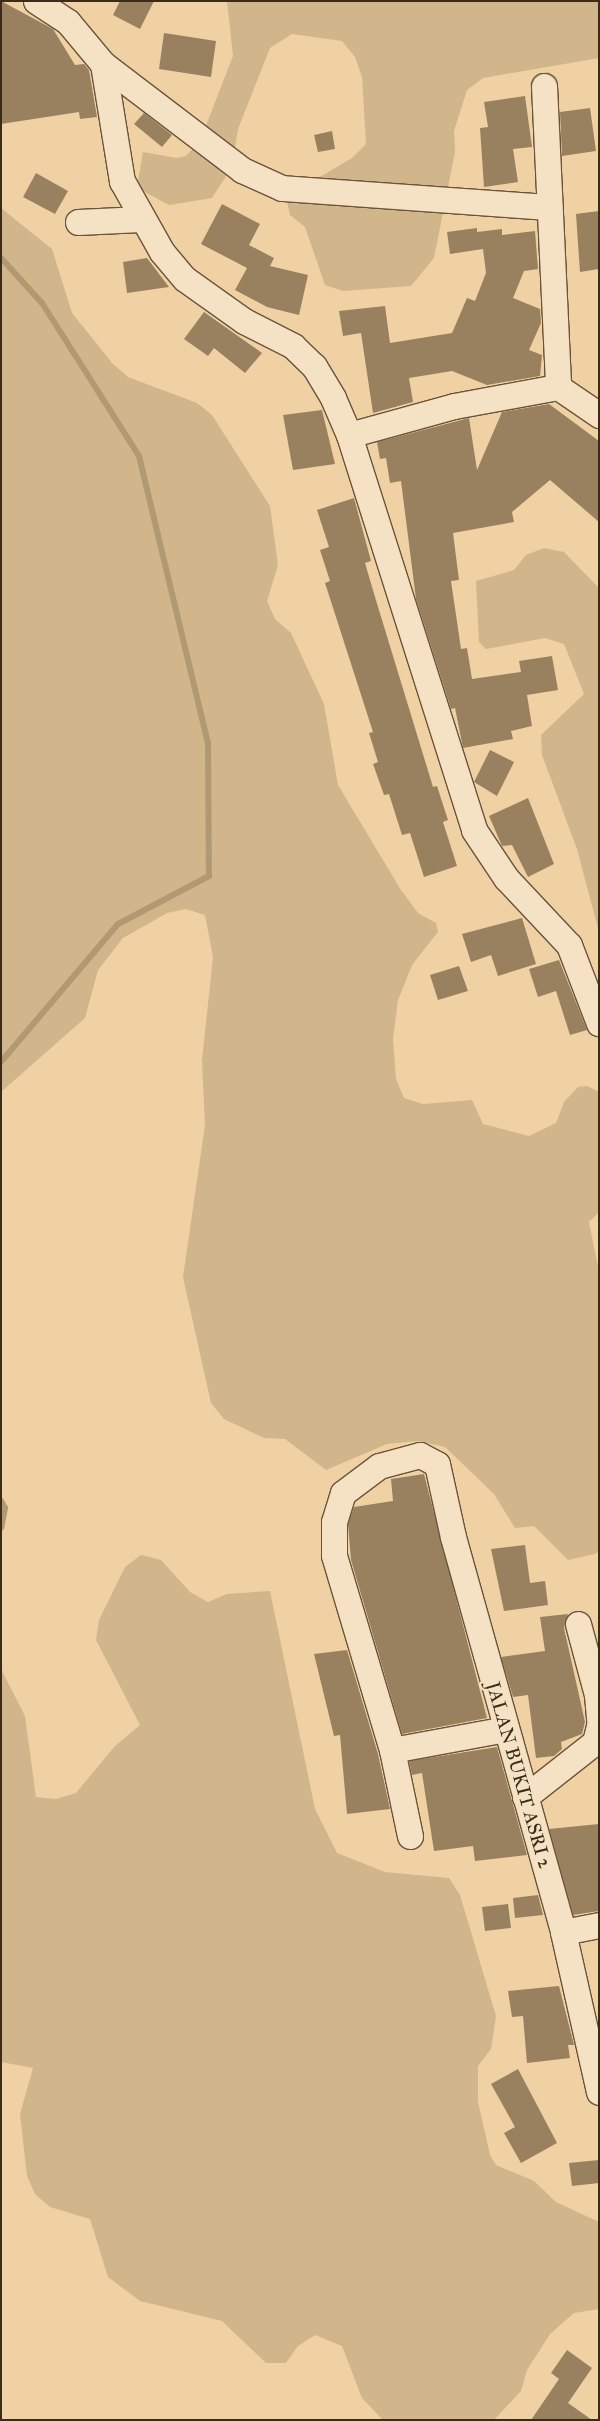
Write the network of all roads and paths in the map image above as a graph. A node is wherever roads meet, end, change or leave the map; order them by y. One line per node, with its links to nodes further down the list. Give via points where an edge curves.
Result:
1 (36, 1): 2 (street, via 68,22)
2 (103, 64): 4 (street, via 242,170 282,188); 5 (street, via 122,181)
3 (544, 86): 4 (street)
4 (549, 207): 7 (street)
5 (141, 219): 6 (street); 9 (street, via 186,279 244,321 293,346 314,366)
6 (78, 222)
7 (558, 387): 8 (street); 9 (street, via 454,406)
8 (599, 415)
9 (349, 435): 10 (street, via 474,830 506,878 569,945)
10 (599, 1023)
11 (578, 1624): 12 (street, via 597,1695)
12 (599, 1720)
13 (599, 1726): 16 (street, via 595,1742)
14 (506, 1729): 15 (street); 15 (street, JALAN BUKIT ASRI 2, via 433,1459 420,1454 379,1466 343,1493 334,1522 334,1555); 16 (street, JALAN BUKIT ASRI 2)
15 (392, 1750): 17 (street)
16 (525, 1797): 19 (street, JALAN BUKIT ASRI 2)
17 (410, 1836)
18 (599, 1926): 19 (street)
19 (563, 1932): 20 (street, JALAN BUKIT ASRI 2)
20 (599, 2092)

